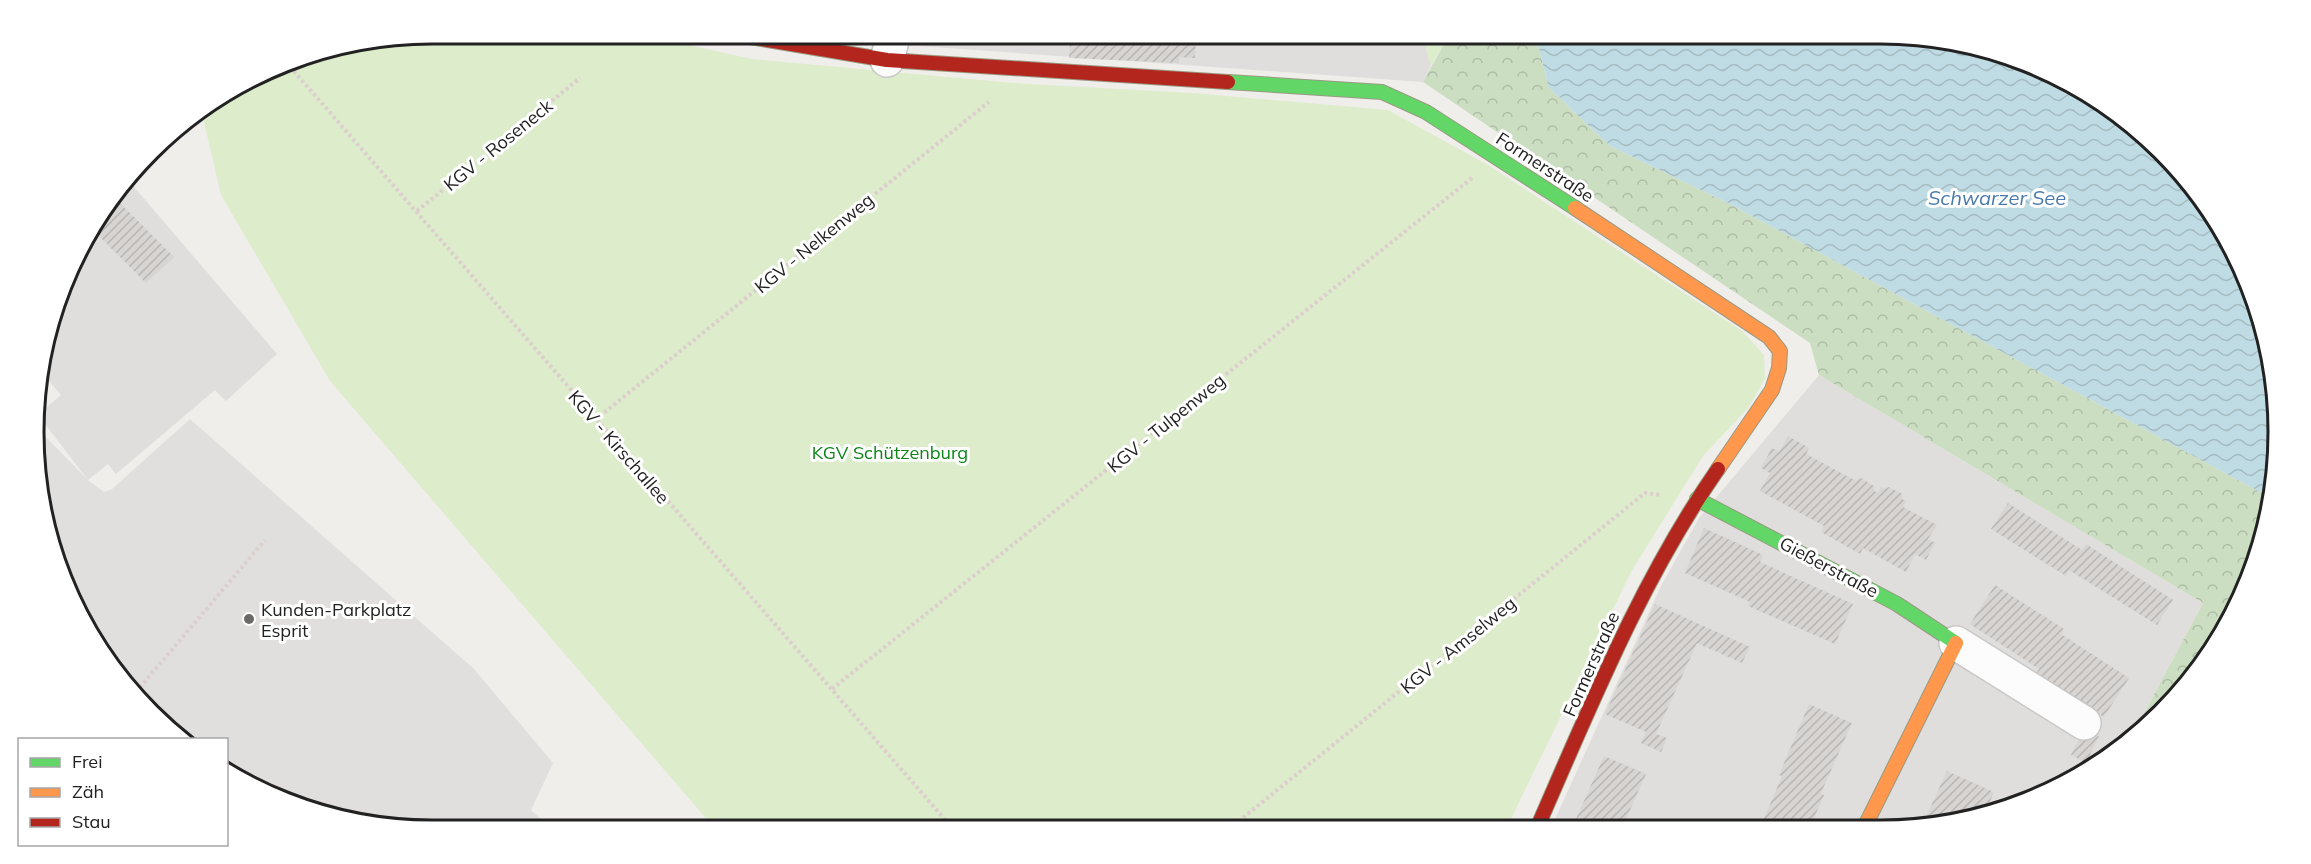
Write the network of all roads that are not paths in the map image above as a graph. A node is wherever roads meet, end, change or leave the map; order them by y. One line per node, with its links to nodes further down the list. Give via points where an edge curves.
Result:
1 (855, 44): 2 (street, Formerstraße)
2 (890, 47): 3 (street, Formerstraße, via 1034,69 1382,92 1426,112 1752,325 1780,351 1772,390)
3 (1697, 499): 4 (street, Gießerstraße, via 1898,604); 6 (street, Formerstraße, via 1622,634)
4 (1956, 643): 5 (street, Gießerstraße); 7 (street)
5 (2084, 723)
6 (1541, 820)
7 (1868, 820)

